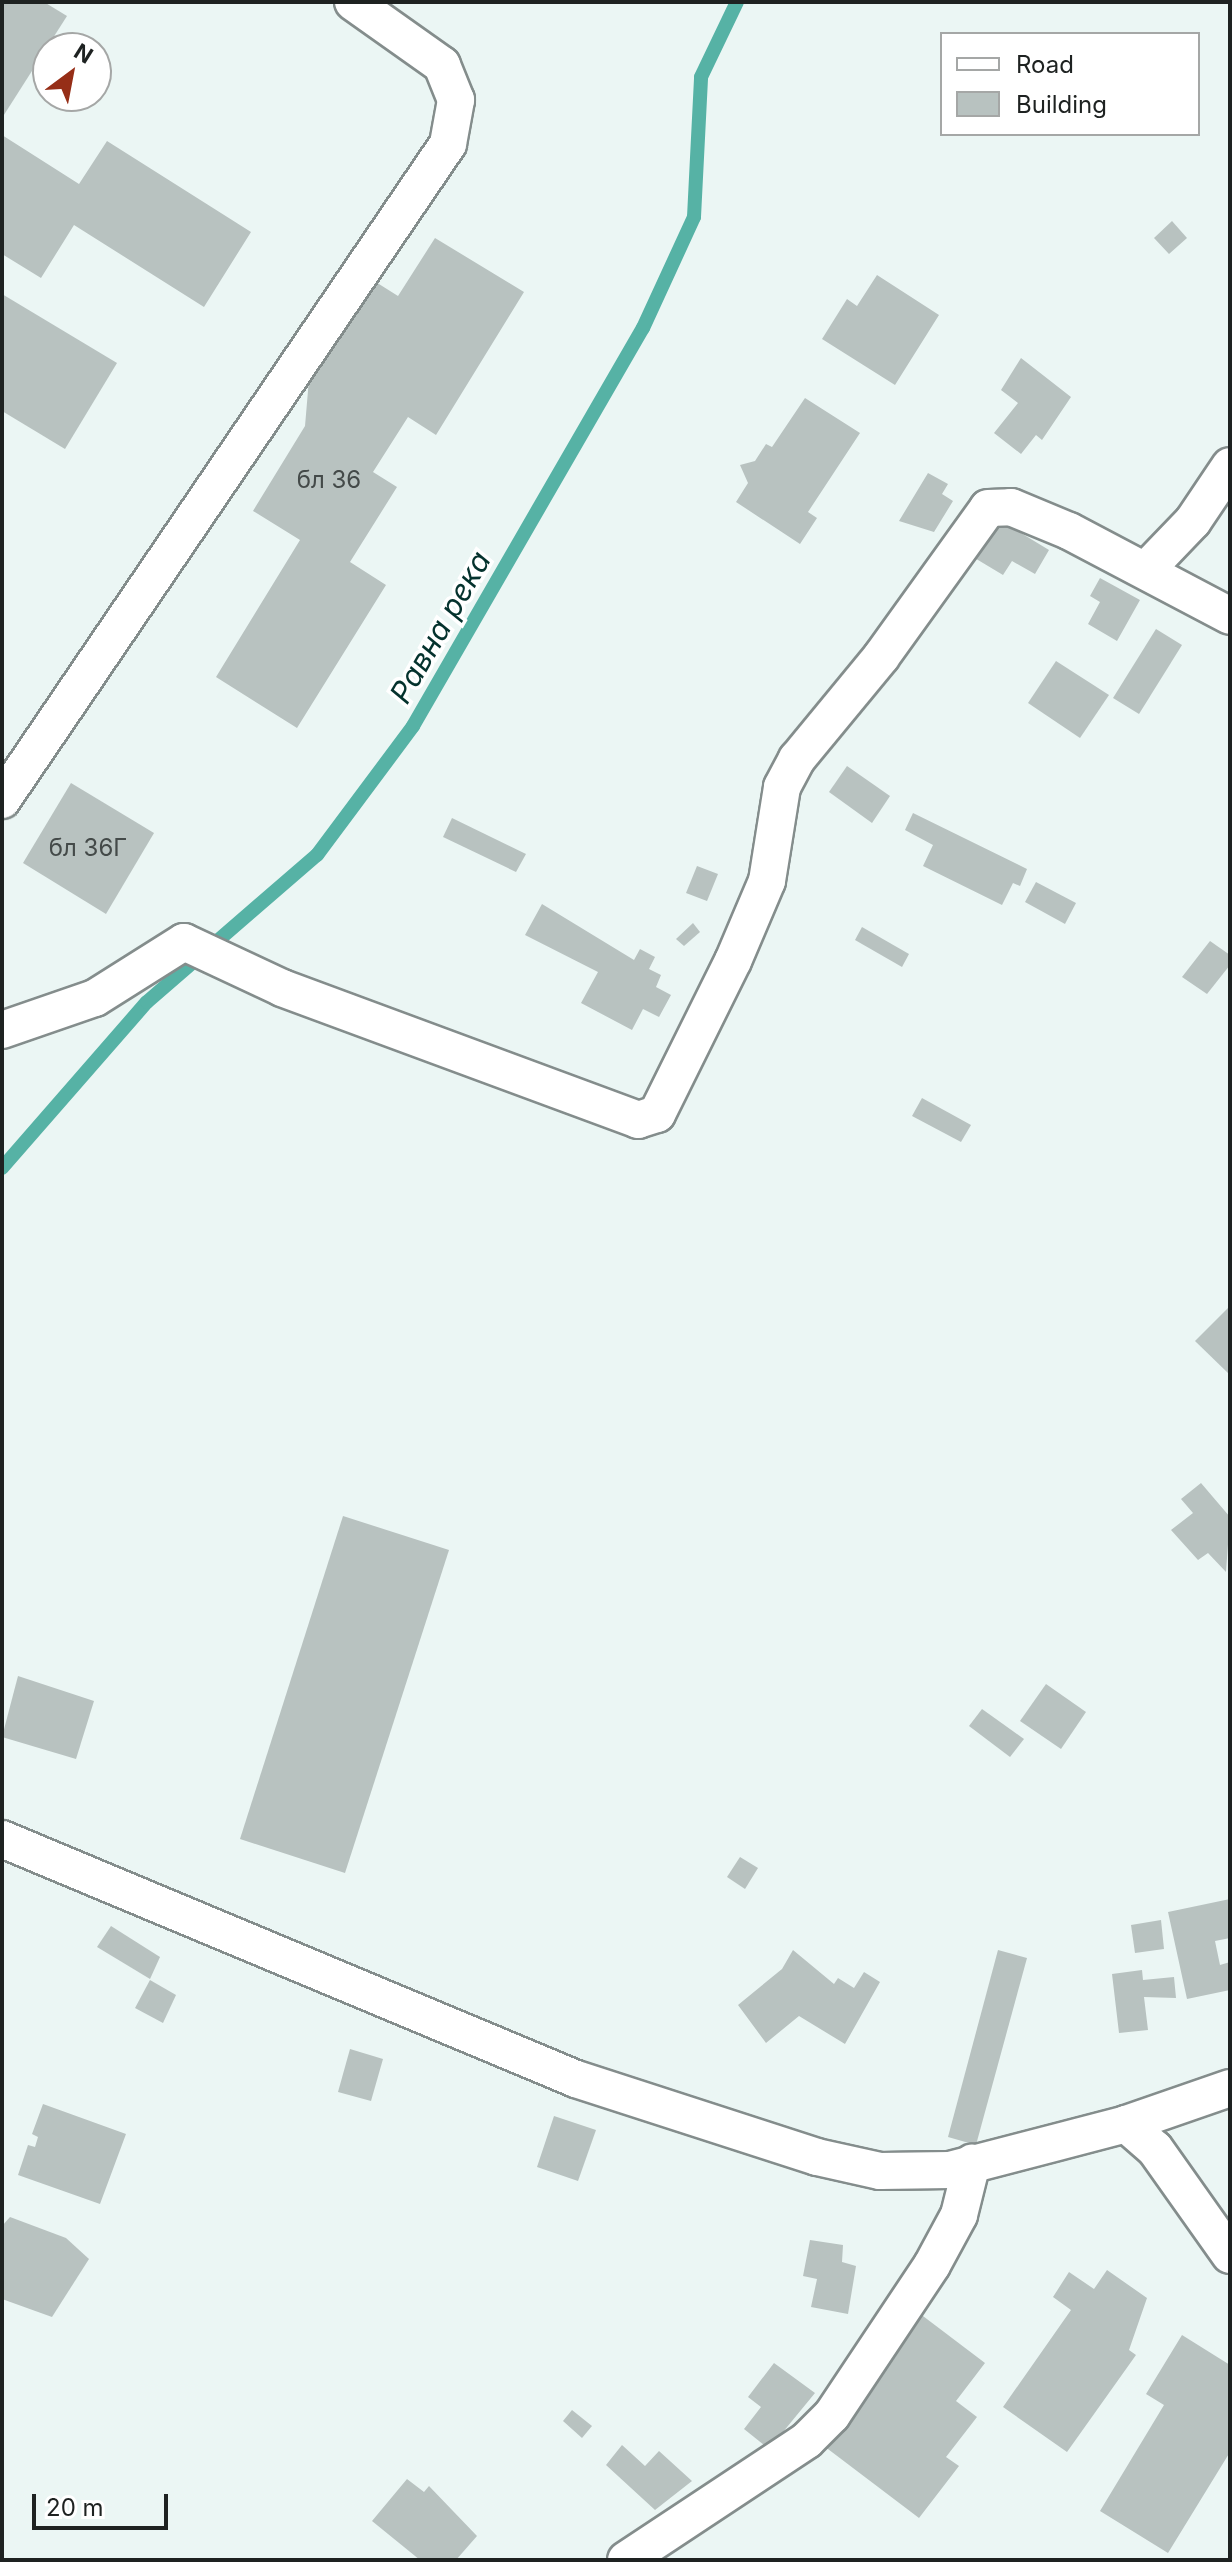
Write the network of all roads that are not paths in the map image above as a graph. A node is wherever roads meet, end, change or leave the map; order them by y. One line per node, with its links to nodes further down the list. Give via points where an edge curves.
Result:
1 (353, 2): 5 (street, via 442,65 456,100 448,144)
2 (1230, 466): 3 (street, via 1193,521)
3 (1147, 569): 4 (street); 6 (street, via 1011,507 988,508 973,523 782,787 767,881 657,1114 638,1120 618,1117 282,988 243,965 184,942 95,998)
4 (1230, 616)
5 (2, 800)
6 (2, 1030)
7 (2, 1839): 10 (street, via 576,2079 880,2171)
8 (1230, 2088): 9 (street)
9 (1126, 2124): 10 (street); 11 (street, via 1155,2149)
10 (972, 2163): 12 (street, via 959,2215 932,2265 832,2415 807,2440)
11 (1230, 2255)
12 (630, 2558)

